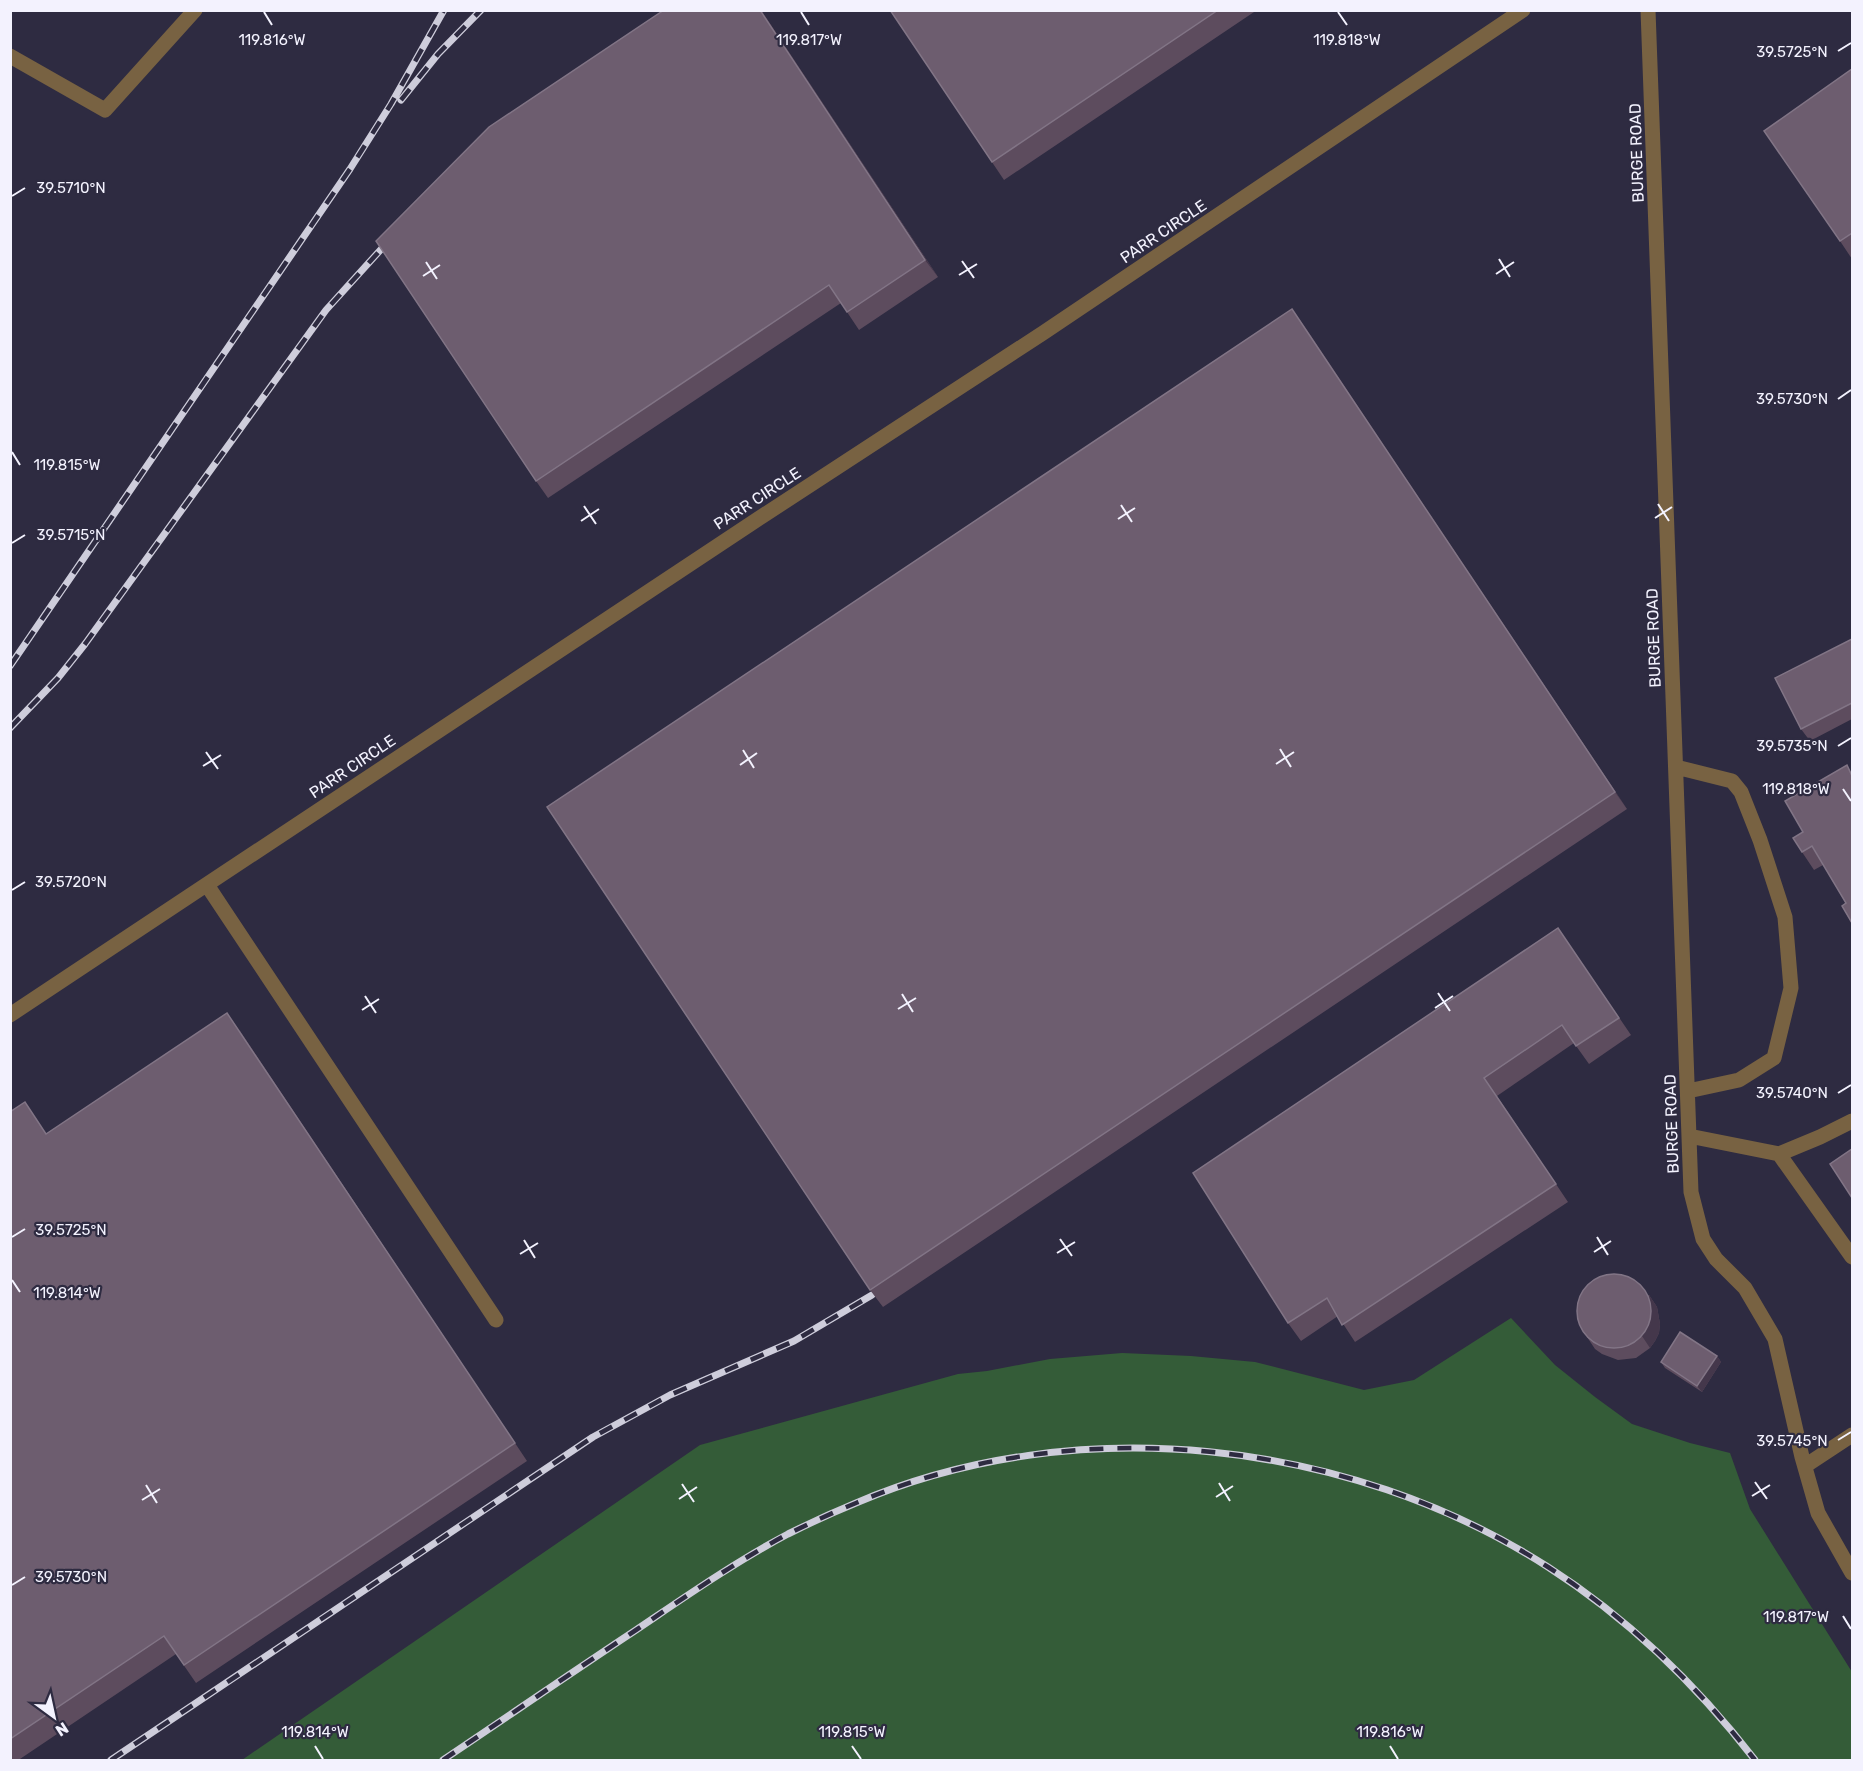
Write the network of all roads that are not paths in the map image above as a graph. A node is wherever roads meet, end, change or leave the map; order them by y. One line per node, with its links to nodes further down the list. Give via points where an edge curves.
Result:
1 (195, 10): 4 (street, via 105,110)
2 (1523, 10): 6 (street, PARR CIRCLE, via 1043,333)
3 (1648, 10): 5 (street, BURGE ROAD)
4 (10, 56)
5 (1676, 767): 8 (street, BURGE ROAD); 8 (street, via 1732,781 1741,792 1785,917 1791,988 1774,1058 1739,1080)
6 (207, 885): 7 (street, PARR CIRCLE); 13 (street)
7 (10, 1015)
8 (1688, 1091): 10 (street, BURGE ROAD)
9 (1852, 1121): 11 (street)
10 (1689, 1137): 11 (street); 15 (street, BURGE ROAD, via 1691,1192 1703,1239 1716,1259 1745,1288 1775,1339)
11 (1779, 1154): 12 (street)
12 (1852, 1257)
13 (496, 1320)
14 (1852, 1435): 15 (street)
15 (1805, 1466): 16 (street, BURGE ROAD, via 1818,1513)
16 (1852, 1573)

